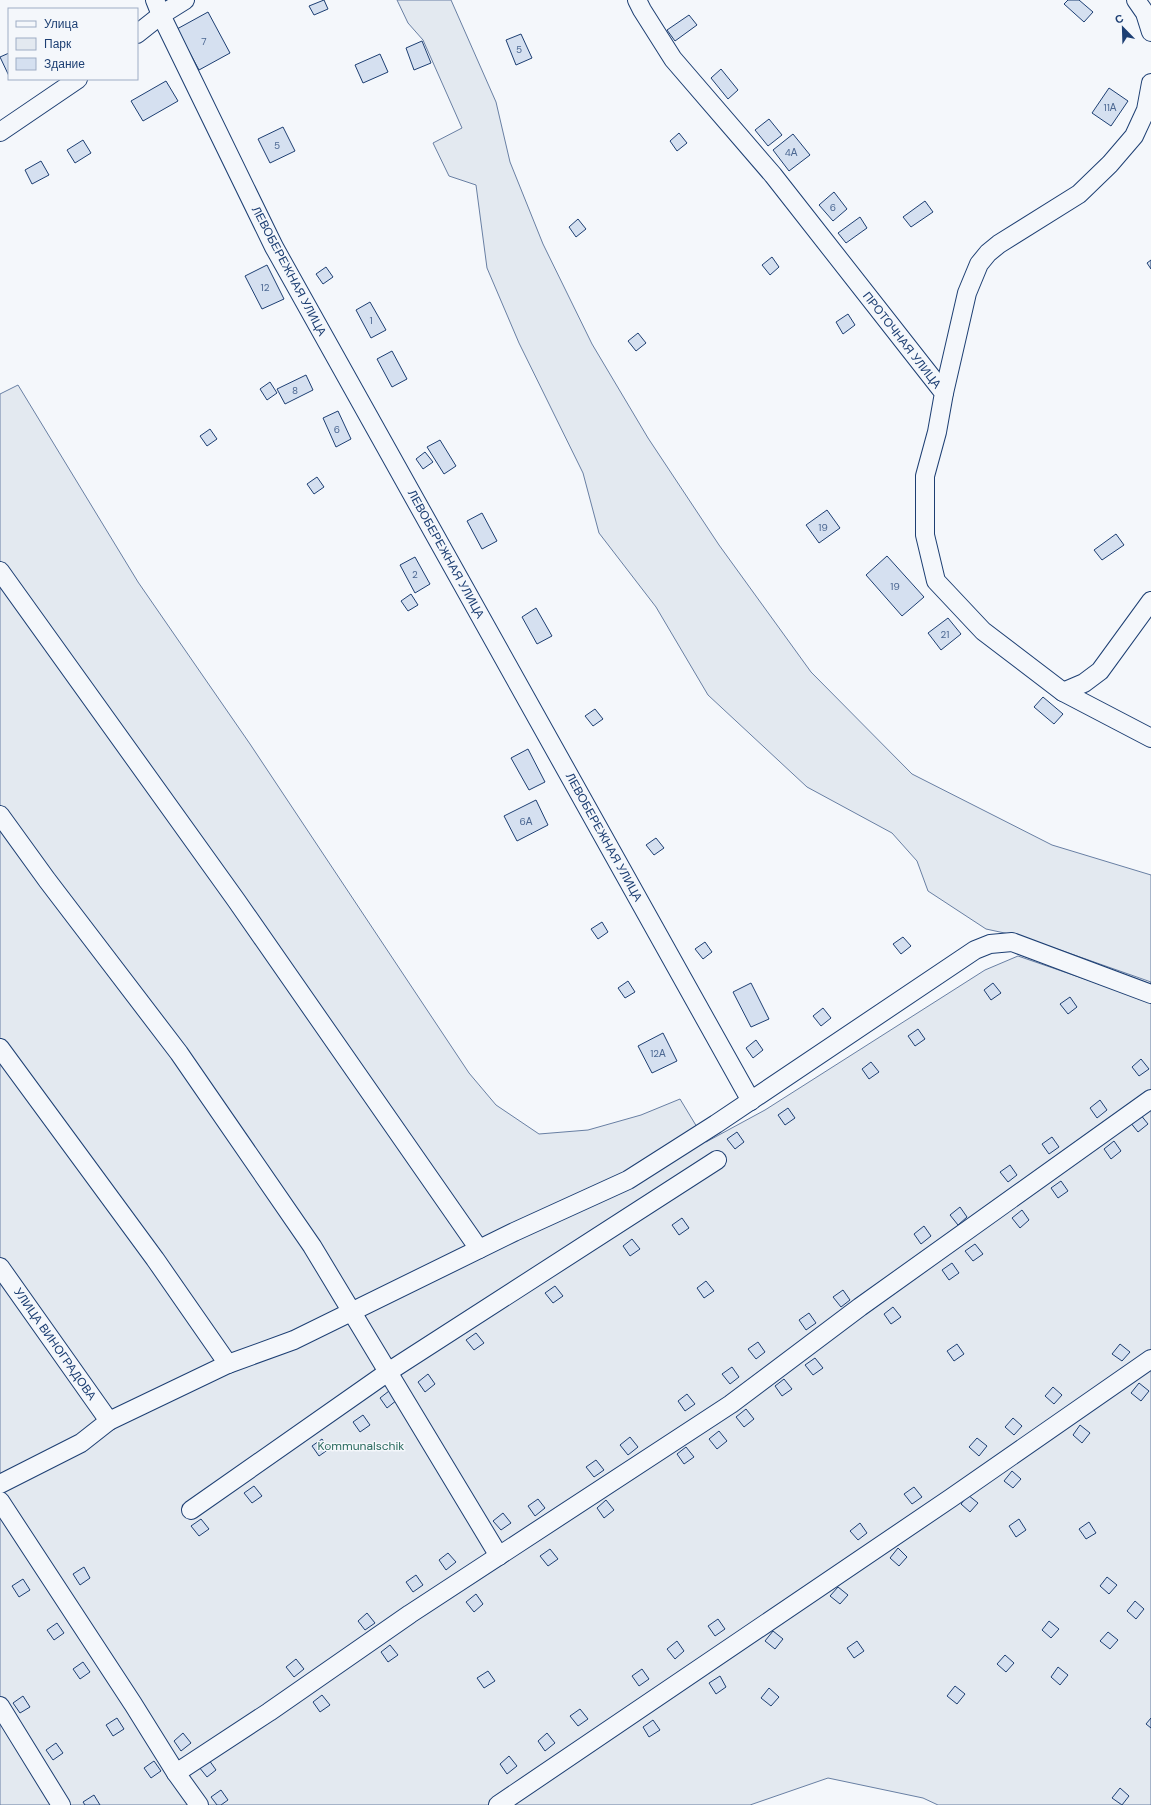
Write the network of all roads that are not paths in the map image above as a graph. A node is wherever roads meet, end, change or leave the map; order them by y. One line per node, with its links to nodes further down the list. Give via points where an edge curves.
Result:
1 (185, 0): 4 (street)
2 (637, 0): 10 (street, ПРОТОЧНАЯ УЛИЦА, via 673,59 772,174)
3 (1136, 0): 5 (street, via 1145,13)
4 (158, 8): 6 (street); 19 (street, ЛЕВОБЕРЕЖНАЯ УЛИЦА, via 278,254)
5 (1151, 32)
6 (138, 33)
7 (77, 80): 9 (street)
8 (1151, 83): 10 (street, via 1146,110 1134,136 1110,164 1080,194 999,244 979,264 967,293)
9 (0, 132)
10 (944, 393): 13 (street, ПРОТОЧНАЯ УЛИЦА, via 925,476 925,535 936,581 983,631)
11 (0, 571): 21 (street, via 236,900)
12 (1151, 601): 13 (street, via 1100,671 1084,683)
13 (1063, 692): 14 (street, ПРОТОЧНАЯ УЛИЦА)
14 (1151, 738)
15 (0, 815): 23 (street, via 179,1053 312,1246)
16 (1151, 994): 19 (street, via 1012,942 990,944 975,950)
17 (0, 1048): 25 (street, via 155,1259)
18 (1151, 1099): 31 (street, via 860,1307 731,1404)
19 (751, 1101): 21 (street, via 628,1180)
20 (718, 1160): 26 (street)
21 (479, 1250): 23 (street)
22 (0, 1267): 27 (street, УЛИЦА ВИНОГРАДОВА)
23 (351, 1311): 25 (street, via 294,1340); 26 (street)
24 (1151, 1358): 36 (street, via 951,1498)
25 (228, 1364): 27 (street)
26 (388, 1372): 30 (street); 31 (street)
27 (109, 1421): 28 (street, via 81,1443)
28 (0, 1484)
29 (0, 1501): 33 (street)
30 (191, 1510)
31 (499, 1556): 33 (street)
32 (0, 1706): 34 (street)
33 (176, 1772): 35 (street)
34 (61, 1805)
35 (199, 1805)
36 (498, 1805)

